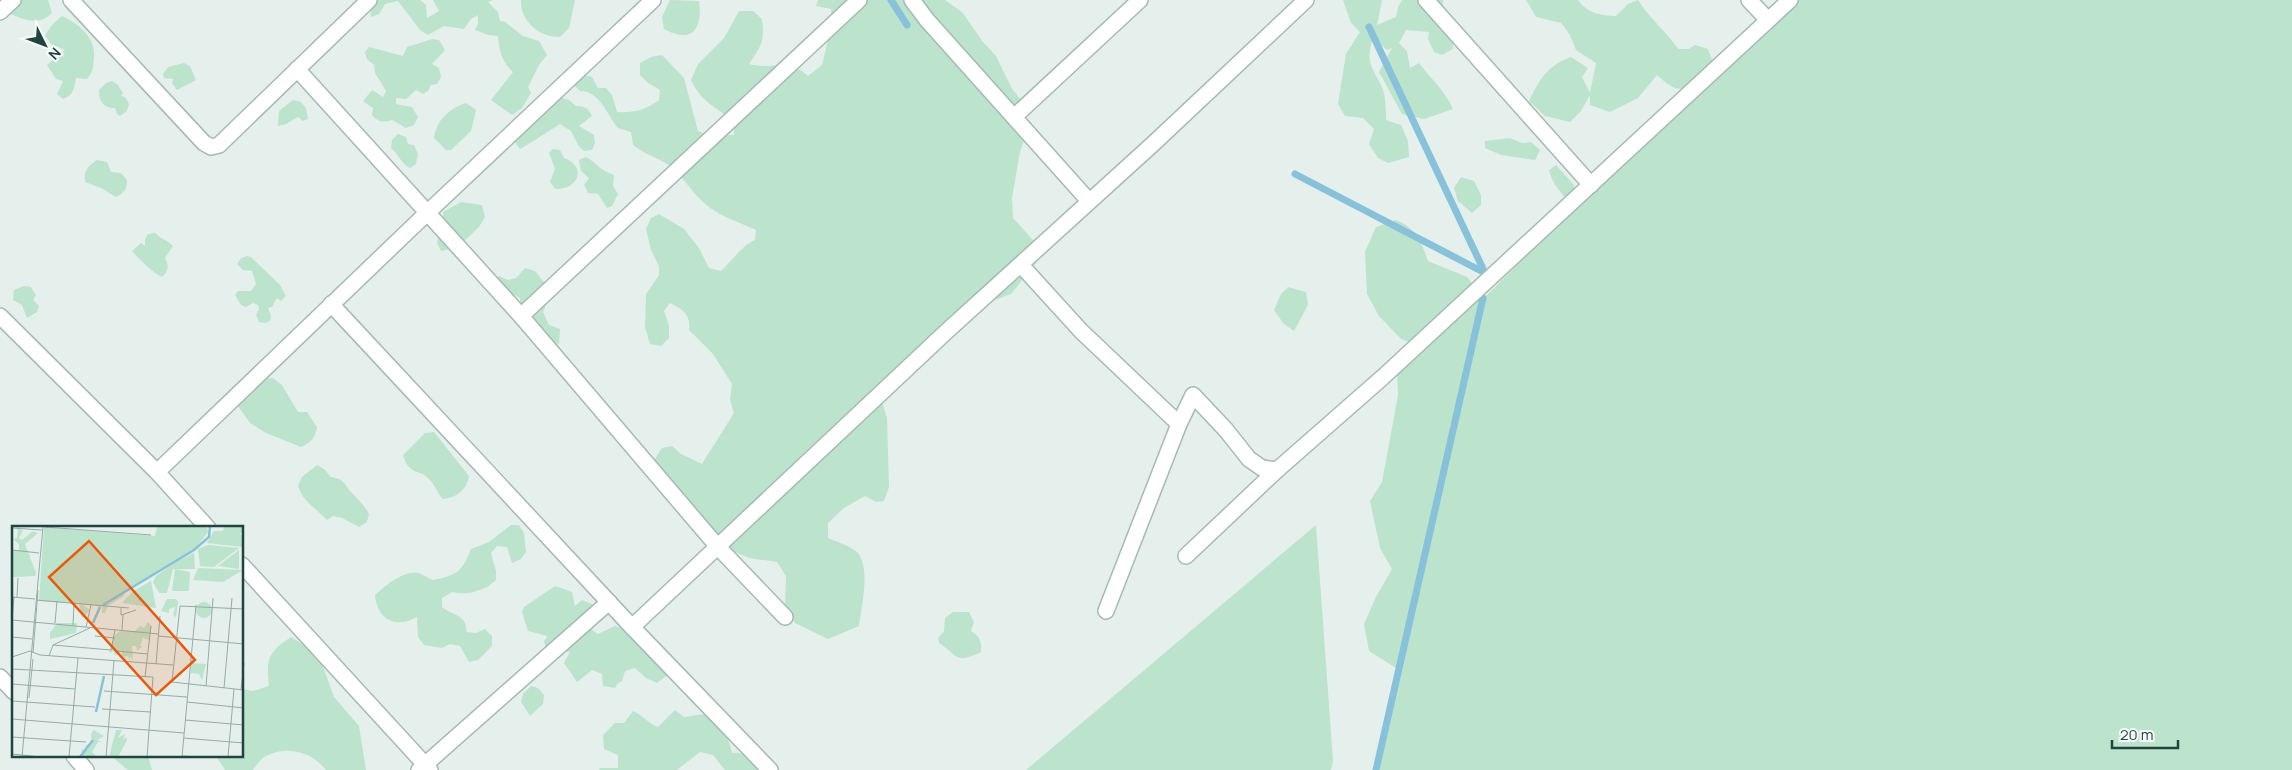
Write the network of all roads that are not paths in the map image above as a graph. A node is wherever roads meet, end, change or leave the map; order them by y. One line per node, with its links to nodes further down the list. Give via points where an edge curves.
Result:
1 (13, 0): 12 (street)
2 (71, 0): 14 (street, via 211,147 219,145)
3 (368, 0): 14 (street)
4 (652, 0): 18 (street)
5 (859, 0): 22 (street)
6 (912, 0): 15 (street)
7 (1140, 0): 15 (street)
8 (1306, 0): 17 (street)
9 (1426, 0): 16 (street)
10 (1749, 0): 13 (street)
11 (1790, 0): 13 (street)
12 (0, 12)
13 (1768, 20): 16 (street)
14 (297, 69): 18 (street)
15 (1014, 117): 17 (street)
16 (1591, 185): 24 (street)
17 (1088, 202): 19 (street)
18 (427, 213): 20 (street); 22 (street)
19 (1021, 265): 23 (street, via 1081,330); 27 (street, via 946,331)
20 (331, 304): 25 (street); 30 (street)
21 (0, 316): 25 (street)
22 (521, 316): 27 (street)
23 (1179, 424): 24 (street, via 1193,395 1249,459 1262,468); 31 (street)
24 (1277, 470): 28 (street)
25 (157, 472): 26 (street)
26 (206, 526)
27 (718, 547): 32 (street); 33 (street)
28 (1186, 556)
29 (244, 567): 37 (street)
30 (609, 602): 33 (street); 37 (street)
31 (1106, 611)
32 (785, 617)
33 (632, 627): 39 (street)
34 (0, 677): 35 (street)
35 (12, 690)
36 (76, 758): 38 (street)
37 (425, 768)
38 (86, 770)
39 (770, 770)

